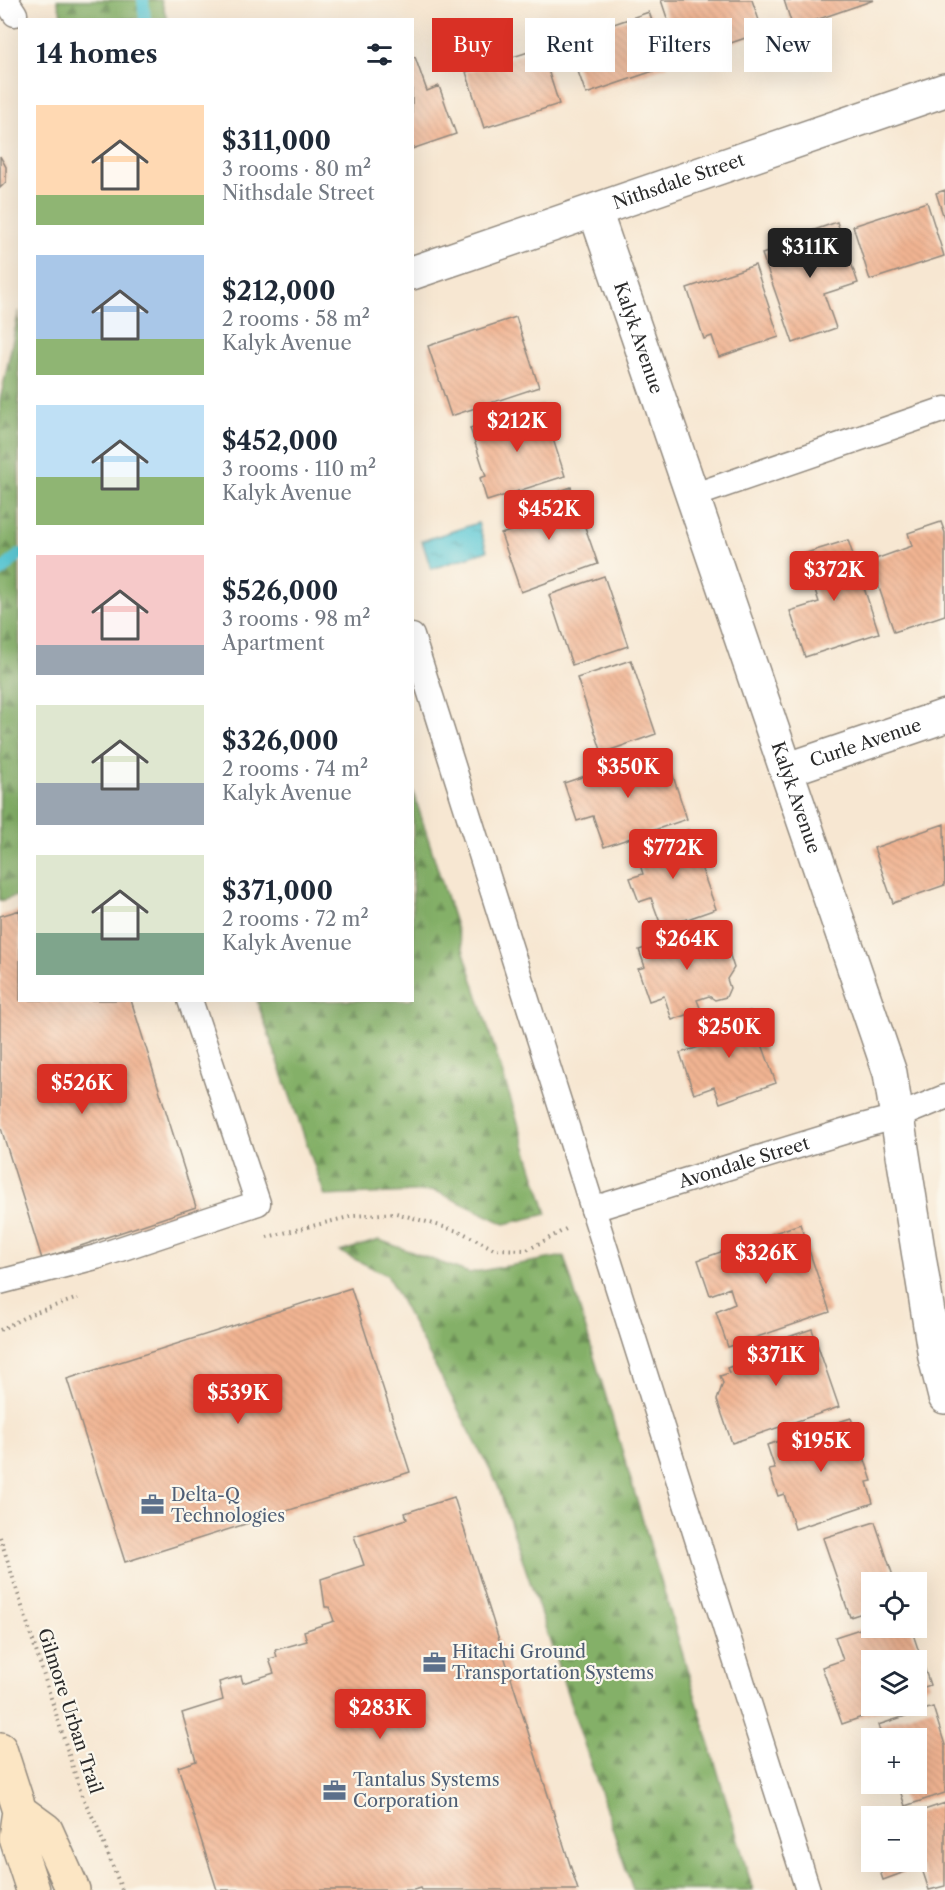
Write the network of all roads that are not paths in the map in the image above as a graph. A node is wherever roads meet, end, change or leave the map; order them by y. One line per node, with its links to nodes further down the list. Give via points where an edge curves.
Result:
1 (945, 90): 2 (street, Nithsdale Street)
2 (595, 211): 3 (street, Nithsdale Street); 5 (street, Kalyk Avenue)
3 (414, 272)
4 (945, 409): 5 (lane)
5 (692, 496): 8 (street, Kalyk Avenue)
6 (414, 642): 12 (lane)
7 (945, 716): 8 (street, Curle Avenue)
8 (786, 770): 11 (street, Kalyk Avenue, via 890,1073)
9 (191, 1002): 13 (lane, via 258,1203 96,1257)
10 (945, 1097): 11 (lane, Avondale Street)
11 (896, 1117): 12 (lane, Avondale Street); 14 (street, Kalyk Avenue)
12 (593, 1209): 19 (lane)
13 (0, 1282)
14 (945, 1397)
15 (1, 1755): 16 (street)
16 (20, 1811): 17 (street, via 16,1839); 18 (street, via 46,1830)
17 (33, 1890)
18 (73, 1890)
19 (808, 1890)

